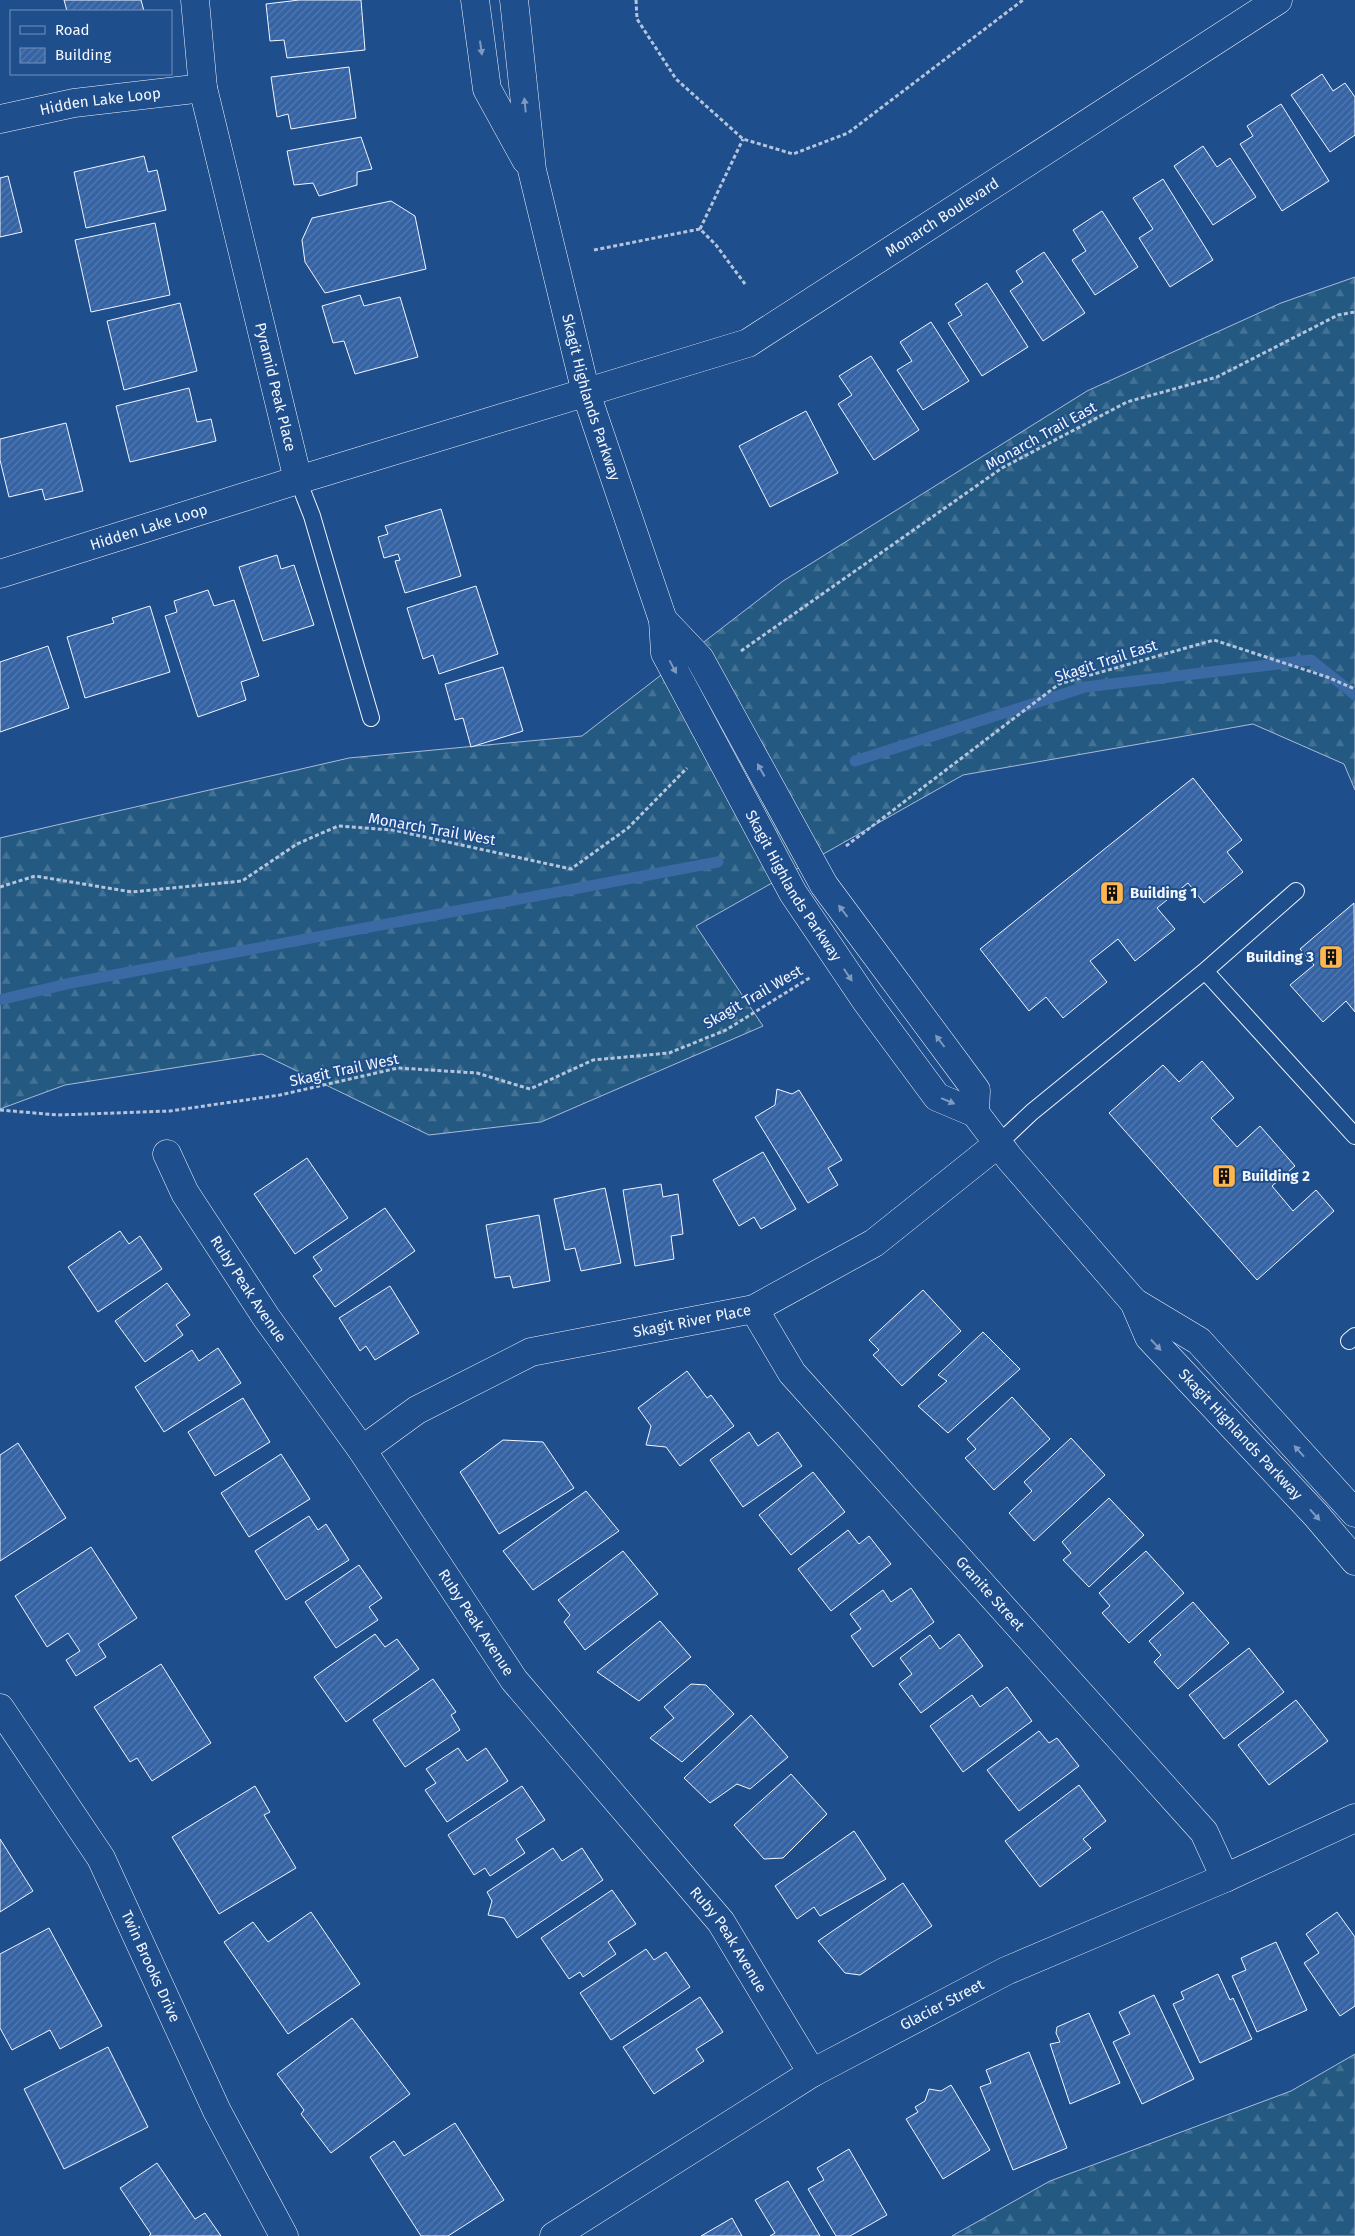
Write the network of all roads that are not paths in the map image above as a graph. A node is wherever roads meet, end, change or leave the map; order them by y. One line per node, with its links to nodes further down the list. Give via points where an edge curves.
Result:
1 (195, 0): 5 (street, Pyramid Peak Place)
2 (476, 0): 7 (street, Skagit Highlands Parkway, one-way to 7, via 487,89)
3 (514, 0): 7 (street, Skagit Highlands Parkway, one-way to 3)
4 (1278, 0): 8 (street, Monarch Boulevard, via 748,343)
5 (203, 88): 6 (street, Hidden Lake Loop, via 74,102); 9 (street, Pyramid Peak Place)
6 (0, 118)
7 (532, 170): 8 (street, Skagit Highlands Parkway)
8 (586, 393): 9 (street); 11 (street, Skagit Highlands Parkway)
9 (298, 480): 10 (street, Hidden Lake Loop); 12 (lane, via 312,516)
10 (0, 574)
11 (663, 620): 15 (street, Skagit Highlands Parkway, one-way to 11, via 976,1090 824,885 700,659); 15 (street, Skagit Highlands Parkway, one-way to 15, via 665,653 793,893 866,1001 937,1097)
12 (371, 718)
13 (1296, 891): 14 (lane)
14 (1204, 971): 16 (lane); 17 (lane, via 1032,1112)
15 (976, 1113): 17 (street, Skagit Highlands Parkway)
16 (1355, 1136)
17 (1000, 1143): 19 (street, Skagit Highlands Parkway, via 1010,1159); 20 (street, Skagit River Place, via 874,1243)
18 (167, 1154): 21 (street, Ruby Peak Avenue, via 190,1202 266,1317)
19 (1134, 1302): 22 (street, Skagit Highlands Parkway, one-way to 19, via 1198,1341); 23 (street, Skagit Highlands Parkway, one-way to 23, via 1149,1337)
20 (754, 1309): 21 (street, Skagit River Place, via 530,1352 417,1410); 26 (street, Granite Street, via 792,1373 1204,1832)
21 (362, 1450): 27 (street, Ruby Peak Avenue, via 514,1680 721,1922)
22 (1355, 1513)
23 (1355, 1561)
24 (0, 1708): 28 (street, Twin Brooks Drive, via 101,1858 216,2111)
25 (1355, 1818): 26 (street, Glacier Street)
26 (1225, 1878): 27 (street, Glacier Street, via 1006,1971)
27 (812, 2073): 29 (street, Glacier Street)
28 (284, 2236)
29 (554, 2236)

